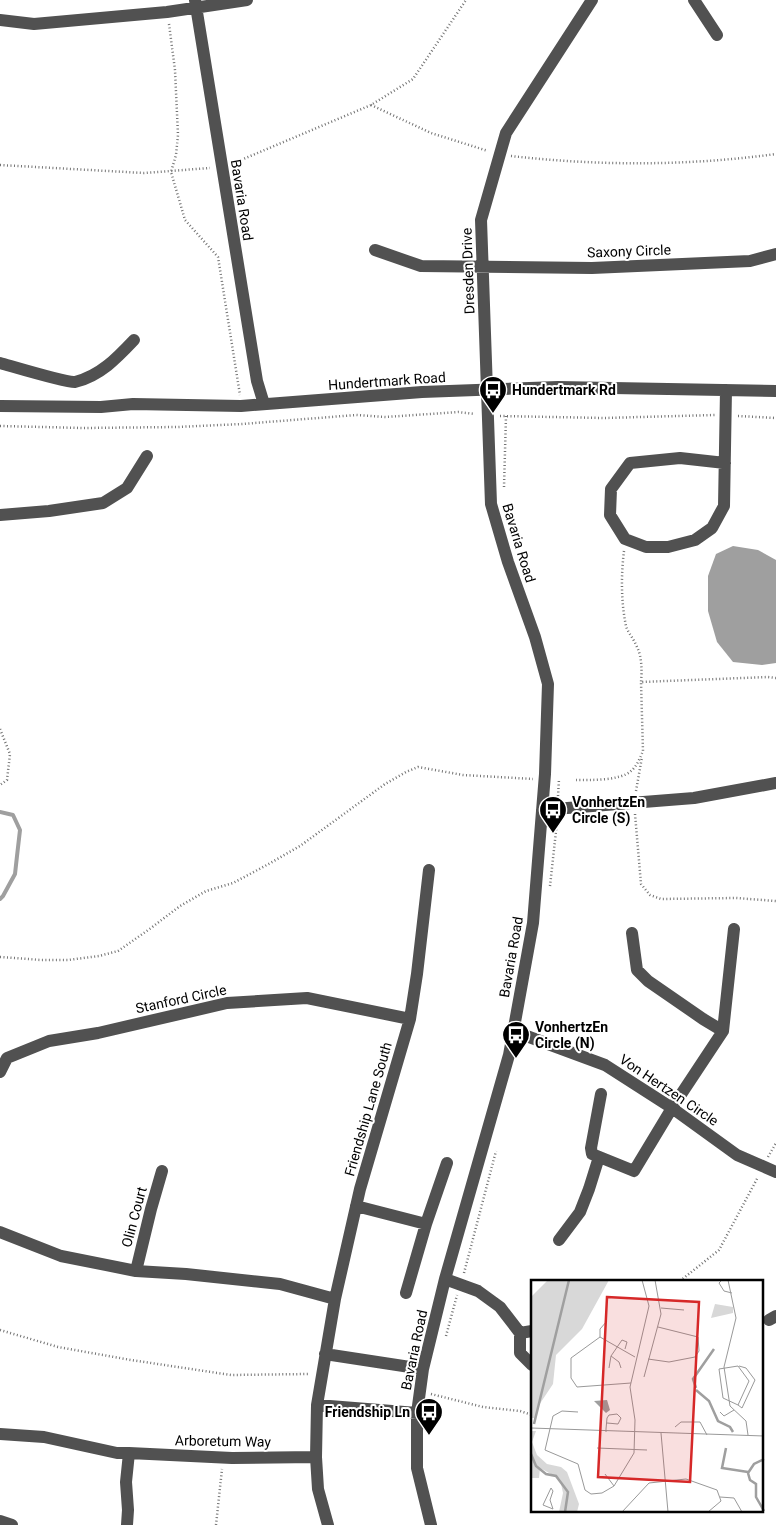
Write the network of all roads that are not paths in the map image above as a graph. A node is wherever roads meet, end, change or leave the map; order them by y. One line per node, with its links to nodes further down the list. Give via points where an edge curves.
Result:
1 (247, 0): 4 (street)
2 (592, 0): 9 (street, Dresden Drive, via 506,133 481,220)
3 (694, 0): 6 (street)
4 (195, 4): 5 (street, via 167,12 34,24); 15 (street, Bavaria Road, via 257,381)
5 (0, 20)
6 (717, 35)
7 (375, 250): 9 (street, Saxony Circle, via 421,266)
8 (776, 254): 9 (street, Saxony Circle, via 750,261 592,268)
9 (483, 267): 12 (street, Dresden Drive)
10 (134, 340): 11 (street, via 114,362 73,382)
11 (0, 362)
12 (487, 390): 13 (street, Hundertmark Road, via 558,387); 15 (street, Hundertmark Road); 21 (street, Bavaria Road, via 491,504 548,684)
13 (726, 390): 14 (street, Hundertmark Road); 18 (street)
14 (776, 391)
15 (264, 404): 16 (street, Hundertmark Road)
16 (0, 406)
17 (147, 456): 19 (street, via 127,488 103,503)
18 (725, 463): 18 (street, via 724,506 712,528 695,540 668,547 646,547 626,540 610,515 610,489 630,463 680,458)
19 (0, 515)
20 (776, 783): 21 (street, via 694,798)
21 (542, 810): 27 (street, Bavaria Road, via 533,923)
22 (429, 870): 25 (street, Friendship Lane South)
23 (734, 929): 26 (street)
24 (632, 933): 26 (street, via 637,970 648,981)
25 (410, 1019): 28 (street, Stanford Circle, via 308,998 226,1003 49,1041 7,1058); 35 (street, Friendship Lane South)
26 (723, 1031): 30 (street)
27 (513, 1032): 30 (street, Von Hertzen Circle, via 605,1065); 40 (street, Bavaria Road)
28 (0, 1072)
29 (601, 1094): 31 (street, via 591,1148 592,1154)
30 (672, 1108): 31 (street, via 634,1171); 34 (street, Von Hertzen Circle, via 737,1156)
31 (599, 1157): 38 (street, via 580,1212)
32 (447, 1163): 36 (street)
33 (162, 1170): 39 (street, Olin Court)
34 (776, 1172)
35 (356, 1206): 36 (street); 42 (street, Friendship Lane South)
36 (426, 1224): 41 (street)
37 (0, 1232): 39 (street, via 61,1256)
38 (559, 1240)
39 (136, 1271): 42 (street, via 280,1284)
40 (445, 1279): 43 (street, via 478,1292 500,1307); 46 (street, Bavaria Road)
41 (406, 1293)
42 (335, 1299): 44 (street, Friendship Lane South)
43 (526, 1332): 45 (street, via 520,1353)
44 (325, 1354): 46 (street); 47 (street, Friendship Lane South)
45 (531, 1364)
46 (423, 1369): 48 (street, Bavaria Road)
47 (317, 1405): 48 (street); 51 (street, Friendship Lane South)
48 (417, 1413): 56 (street, Bavaria Road, via 417,1468)
49 (0, 1434): 50 (street, Arboretum Way, via 44,1437)
50 (129, 1453): 51 (street, Arboretum Way, via 232,1458); 54 (street)
51 (316, 1457): 55 (street, Friendship Lane South, via 318,1489)
52 (0, 1521): 53 (street)
53 (12, 1525)
54 (127, 1525)
55 (328, 1525)
56 (431, 1525)

